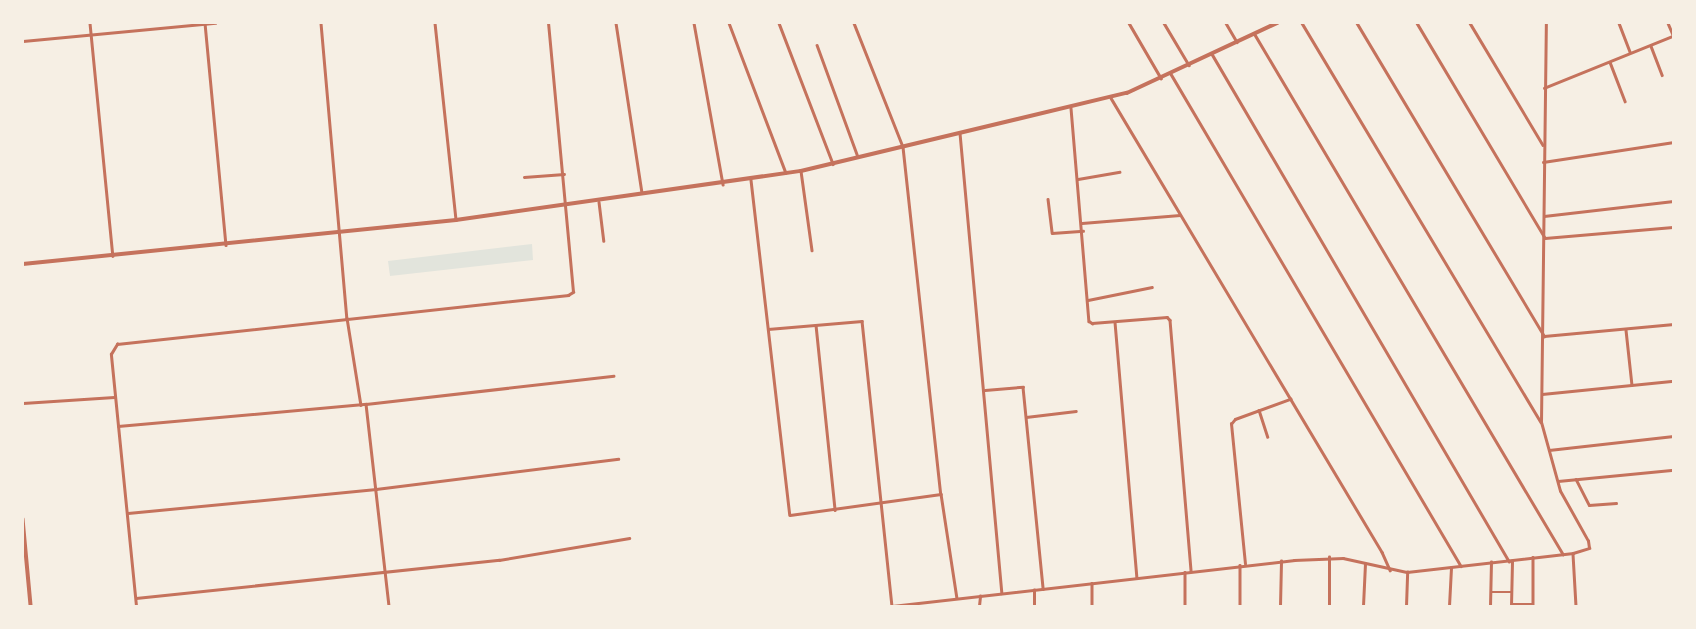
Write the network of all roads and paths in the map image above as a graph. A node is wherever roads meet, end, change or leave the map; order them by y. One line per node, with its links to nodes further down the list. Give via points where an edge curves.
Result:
1 (89, 23): 24 (street)
2 (205, 23): 3 (street); 24 (street); 70 (street)
3 (215, 23)
4 (321, 23): 67 (street)
5 (435, 23): 63 (street)
6 (548, 23): 51 (street)
7 (616, 23): 56 (street)
8 (694, 23): 55 (street)
9 (729, 23): 50 (street)
10 (779, 23): 47 (street)
11 (854, 23): 44 (street)
12 (1129, 23): 36 (street)
13 (1164, 23): 33 (street)
14 (1226, 23): 27 (street)
15 (1277, 23): 23 (street)
16 (1302, 23): 96 (street)
17 (1356, 23): 82 (street)
18 (1417, 23): 68 (street)
19 (1470, 23): 43 (street)
20 (1546, 23): 37 (street)
21 (1619, 23): 30 (street)
22 (1668, 23): 25 (street)
23 (1254, 33): 27 (street); 115 (street)
24 (91, 35): 26 (street); 72 (street)
25 (1673, 36): 29 (street)
26 (23, 41)
27 (1237, 42): 31 (street)
28 (817, 45): 45 (street)
29 (1651, 45): 30 (street); 35 (street)
30 (1630, 53): 32 (street)
31 (1212, 54): 33 (street); 119 (street)
32 (1609, 61): 37 (street); 39 (street)
33 (1189, 65): 34 (street)
34 (1171, 74): 36 (street); 124 (street)
35 (1662, 75)
36 (1161, 78): 38 (street)
37 (1544, 88): 43 (street)
38 (1111, 98): 40 (street); 61 (street)
39 (1625, 102)
40 (1070, 107): 41 (street); 53 (street)
41 (960, 133): 44 (street); 86 (street)
42 (1673, 142): 46 (street)
43 (1543, 145): 46 (street)
44 (903, 147): 45 (street); 106 (street)
45 (858, 158): 47 (street)
46 (1543, 162): 62 (street)
47 (833, 164): 48 (street)
48 (801, 171): 50 (street); 71 (street)
49 (1119, 172): 53 (street)
50 (786, 173): 54 (street)
51 (564, 174): 52 (street); 60 (street)
52 (524, 177)
53 (1078, 179): 64 (street)
54 (751, 180): 55 (street); 80 (street)
55 (723, 184): 56 (street)
56 (643, 195): 59 (street)
57 (1048, 199): 66 (street, via 1052,233)
58 (1673, 201): 62 (street)
59 (599, 202): 60 (street); 69 (street)
60 (568, 206): 63 (street); 76 (street, via 575,285 571,294)
61 (1181, 215): 64 (street); 89 (street)
62 (1544, 216): 68 (street)
63 (456, 220): 67 (street)
64 (1082, 223): 66 (street)
65 (1673, 228): 68 (street)
66 (1083, 231): 75 (street)
67 (340, 233): 70 (street); 76 (street)
68 (1545, 238): 82 (street)
69 (604, 241)
70 (226, 245): 72 (street)
71 (812, 250)
72 (113, 256): 73 (street)
73 (23, 264)
74 (1152, 287): 75 (street)
75 (1088, 300): 77 (street, via 1090,323)
76 (346, 318): 88 (street, via 117,344 111,354); 92 (street)
77 (1115, 323): 127 (street, via 1169,318); 131 (street)
78 (1673, 324): 81 (street)
79 (816, 325): 80 (street); 108 (street, via 862,321); 109 (street)
80 (768, 329): 109 (street, via 790,514)
81 (1626, 330): 82 (street); 85 (street)
82 (1544, 336): 87 (street)
83 (613, 376): 91 (street)
84 (1673, 381): 85 (street)
85 (1632, 385): 87 (street)
86 (985, 390): 95 (street, via 1022,386); 137 (street)
87 (1542, 394): 96 (street)
88 (115, 397): 90 (street); 97 (street)
89 (1291, 398): 93 (street); 126 (street)
90 (23, 403)
91 (366, 404): 92 (street); 105 (street)
92 (361, 405): 97 (street)
93 (1259, 410): 99 (street); 123 (street, via 1235,419 1230,426)
94 (1076, 411): 95 (street)
95 (1026, 417): 133 (street)
96 (1541, 422): 100 (street)
97 (117, 426): 110 (street)
98 (1673, 436): 100 (street)
99 (1268, 437)
100 (1549, 450): 104 (street)
101 (618, 458): 105 (street)
102 (1673, 470): 103 (street)
103 (1576, 480): 104 (street); 107 (street, via 1589,505)
104 (1558, 481): 114 (street, via 1589,545)
105 (376, 489): 110 (street); 130 (street)
106 (941, 494): 108 (street); 140 (street)
107 (1616, 503)
108 (881, 504): 109 (street); 146 (street)
109 (835, 510)
110 (127, 513): 139 (street)
111 (23, 519): 112 (street)
112 (24, 536): 143 (street)
113 (629, 538): 130 (street)
114 (1573, 553): 115 (street); 158 (street)
115 (1563, 554): 117 (street)
116 (1329, 557): 118 (street); 121 (street); 153 (street)
117 (1533, 558): 119 (street); 142 (street)
118 (1281, 561): 123 (street); 152 (street)
119 (1511, 561): 120 (street); 136 (street)
120 (1491, 562): 124 (street); 135 (street)
121 (1365, 564): 126 (street); 154 (street)
122 (1240, 565): 123 (street); 127 (street); 151 (street)
123 (1245, 565)
124 (1461, 566): 125 (street)
125 (1451, 567): 129 (street); 156 (street)
126 (1390, 570): 129 (street)
127 (1191, 571): 128 (street)
128 (1185, 572): 131 (street); 150 (street)
129 (1407, 572): 155 (street)
130 (386, 573): 139 (street); 145 (street)
131 (1137, 578): 132 (street)
132 (1092, 583): 133 (street); 149 (street)
133 (1043, 589): 134 (street)
134 (1034, 590): 137 (street); 148 (street)
135 (1491, 592): 136 (street); 157 (street)
136 (1511, 592): 141 (street)
137 (1002, 593): 138 (street)
138 (979, 596): 140 (street); 147 (street)
139 (135, 598): 144 (street)
140 (957, 598): 146 (street)
141 (1511, 605): 142 (street)
142 (1533, 605)
143 (31, 606)
144 (136, 606)
145 (390, 606)
146 (892, 606)
147 (979, 606)
148 (1034, 606)
149 (1092, 606)
150 (1185, 606)
151 (1240, 606)
152 (1280, 606)
153 (1329, 606)
154 (1363, 606)
155 (1406, 606)
156 (1449, 606)
157 (1490, 606)
158 (1576, 606)

